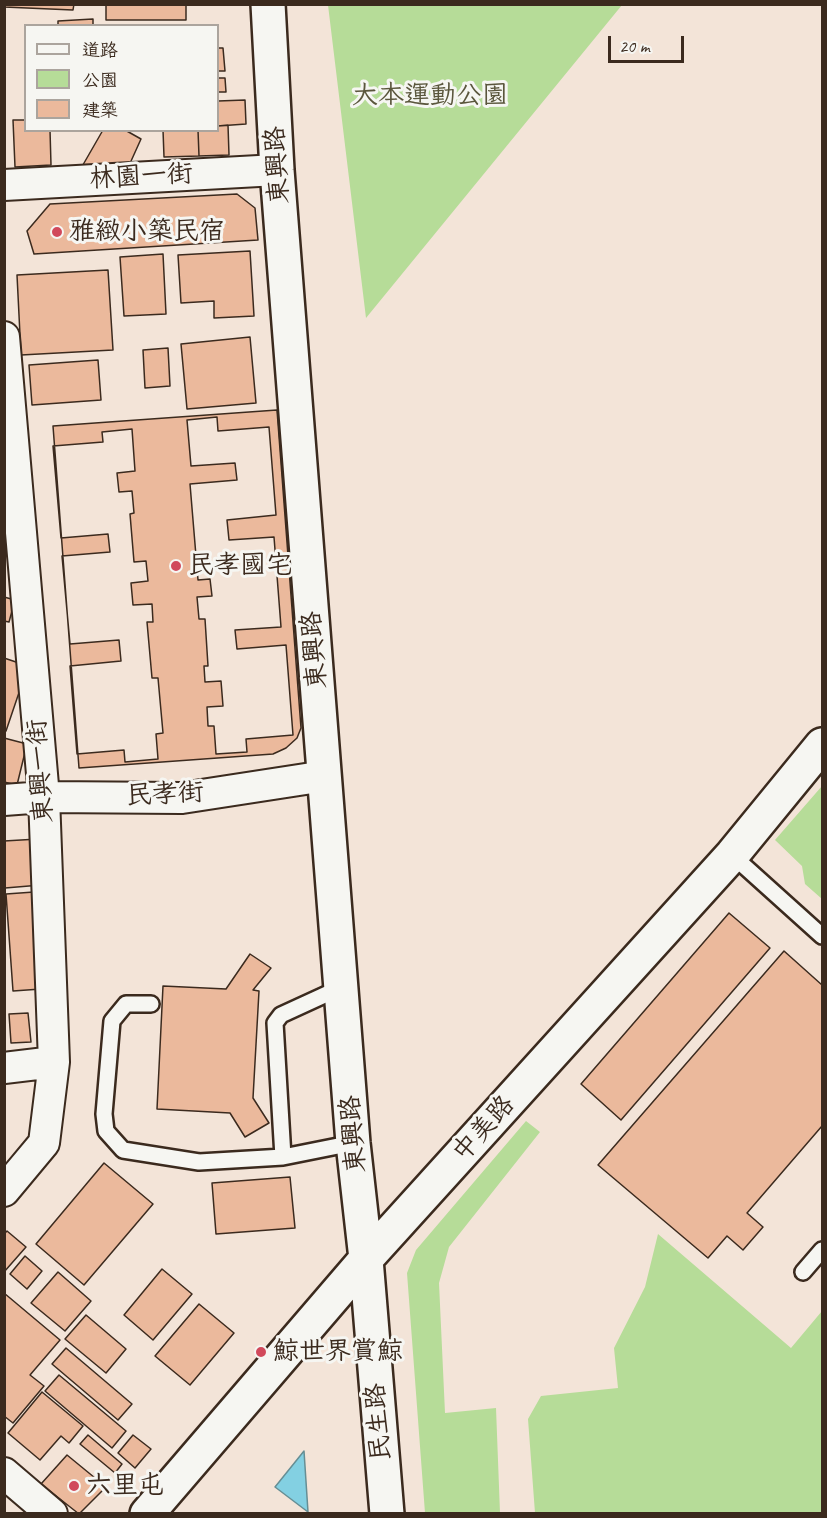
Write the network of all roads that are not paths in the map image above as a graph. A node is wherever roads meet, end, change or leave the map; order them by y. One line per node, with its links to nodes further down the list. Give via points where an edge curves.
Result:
1 (268, 4): 2 (street, 東興路)
2 (277, 170): 3 (street, 林園一街); 6 (street, 東興路)
3 (4, 185)
4 (4, 337): 7 (street, 東興一街)
5 (822, 746): 9 (street, 中美路)
6 (325, 776): 7 (street, 民孝街, via 182,798); 11 (street, 東興路)
7 (44, 797): 8 (street, 民孝街); 13 (street, 東興一街)
8 (4, 800)
9 (732, 855): 10 (lane); 19 (street, 中美路)
10 (822, 936)
11 (342, 987): 15 (street, 東興路); 16 (lane, via 281,1015 275,1023)
12 (151, 1004): 16 (lane, via 126,1004 112,1021 106,1131 123,1150 199,1162)
13 (54, 1062): 14 (street); 17 (street, 東興一街, via 44,1143)
14 (4, 1068)
15 (354, 1143): 16 (lane); 19 (street, 東興路)
16 (283, 1157)
17 (4, 1191)
18 (822, 1250): 20 (lane)
19 (366, 1259): 23 (street, 中美路); 24 (street, 民生路)
20 (803, 1272)
21 (4, 1473): 22 (street)
22 (52, 1514)
23 (147, 1514)
24 (387, 1514)

